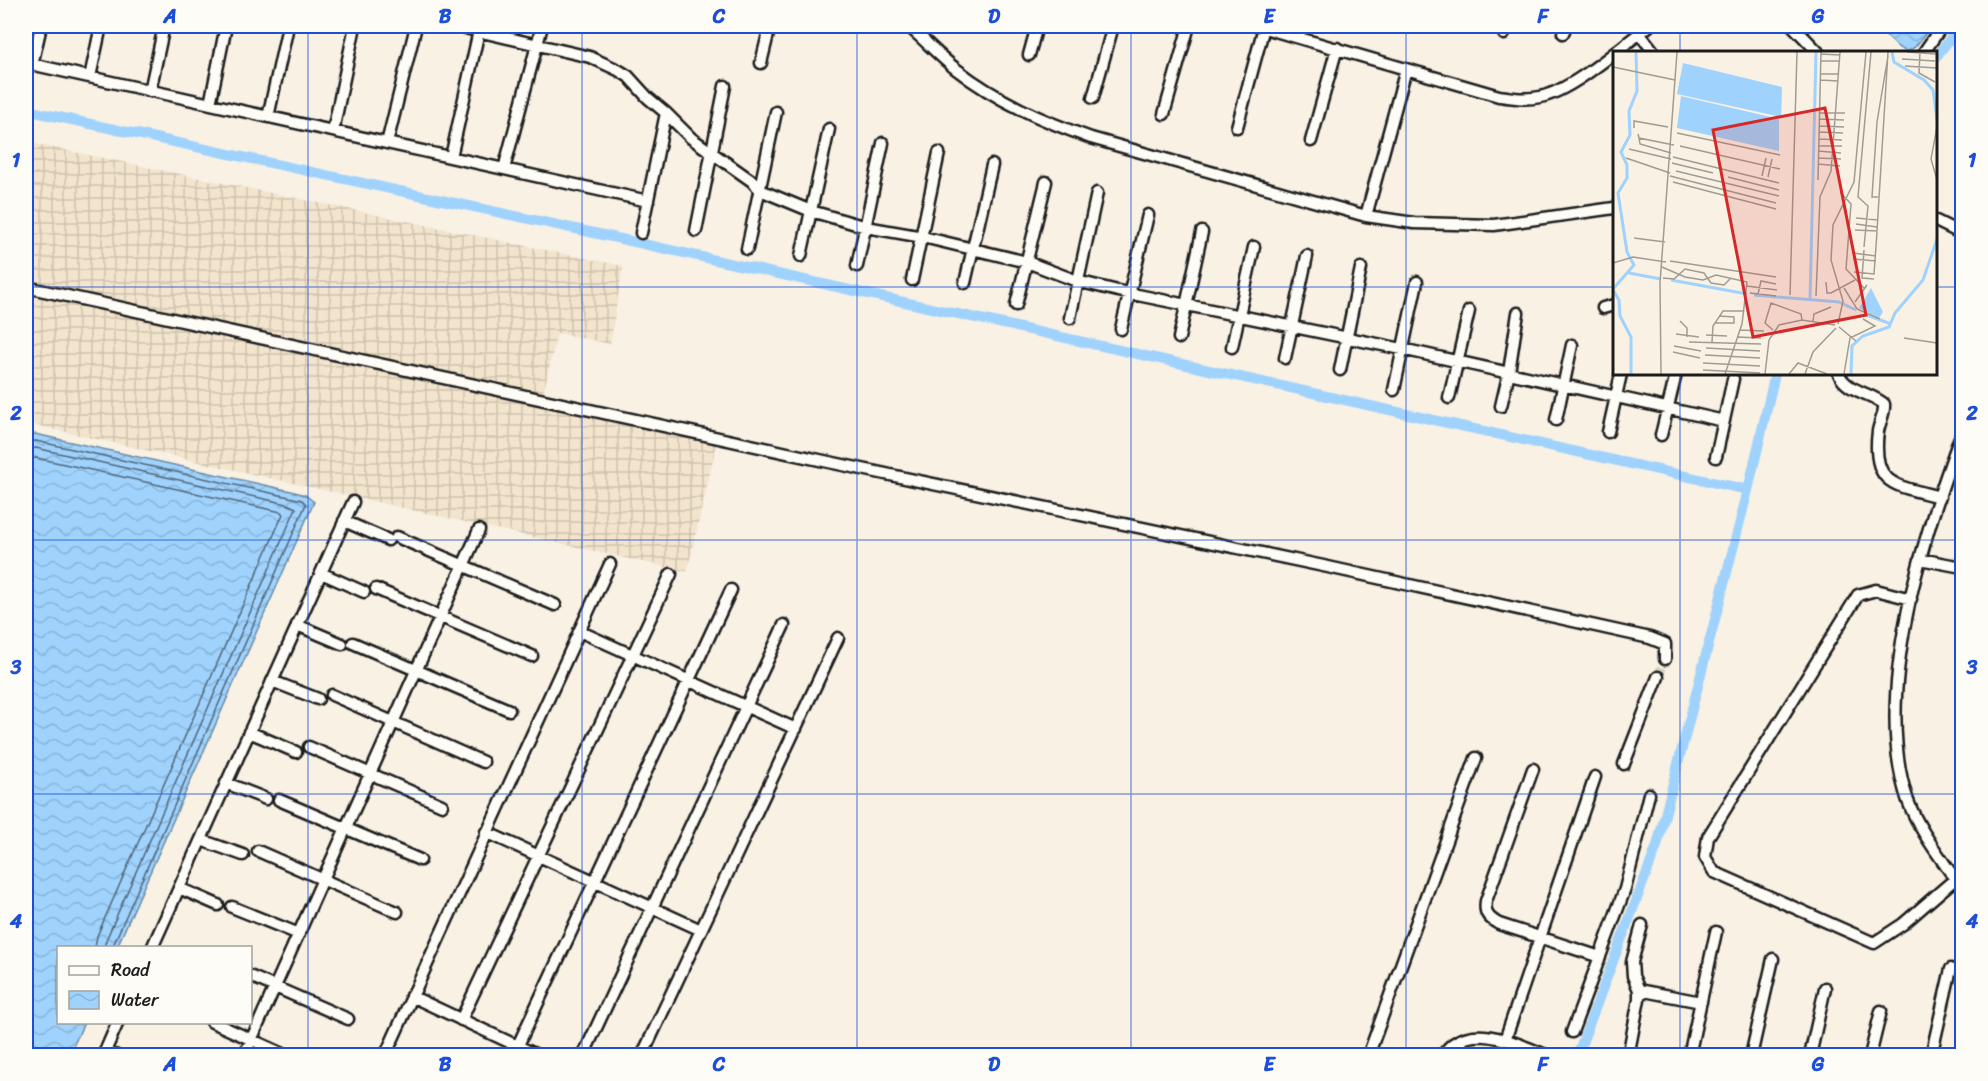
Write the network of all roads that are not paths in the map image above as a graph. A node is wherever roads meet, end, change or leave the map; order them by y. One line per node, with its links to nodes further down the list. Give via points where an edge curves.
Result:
1 (41, 26): 30 (street)
2 (101, 26): 32 (street)
3 (164, 26): 34 (street)
4 (226, 26): 36 (street)
5 (288, 26): 40 (street)
6 (355, 26): 43 (street)
7 (416, 26): 45 (street)
8 (456, 26): 19 (street)
9 (542, 26): 21 (street)
10 (770, 26): 29 (street)
11 (908, 26): 59 (street, via 955,69 1014,107 1051,124)
12 (1037, 26): 28 (street)
13 (1113, 26): 35 (street)
14 (1189, 26): 39 (street)
15 (1261, 26): 22 (street); 41 (street)
16 (1649, 26): 20 (street)
17 (1793, 26): 25 (street)
18 (1942, 26): 26 (street)
19 (480, 29): 21 (street); 49 (street)
20 (1639, 33): 23 (street); 24 (street)
21 (537, 43): 38 (street, via 590,57 618,70); 51 (street)
22 (1336, 48): 31 (street); 44 (street)
23 (1615, 51)
24 (1653, 51)
25 (1817, 51)
26 (1925, 51)
27 (1613, 52): 31 (street, via 1562,90 1523,99 1498,96)
28 (1029, 55)
29 (760, 63)
30 (29, 64): 32 (street)
31 (1406, 69): 59 (street)
32 (90, 77): 34 (street)
33 (725, 86): 47 (street)
34 (150, 91): 36 (street)
35 (1093, 98)
36 (210, 104): 40 (street)
37 (776, 112): 53 (street)
38 (666, 113): 47 (street); 55 (street)
39 (1164, 114)
40 (268, 117): 43 (street)
41 (1237, 127)
42 (829, 129): 57 (street)
43 (333, 131): 45 (street)
44 (1311, 141)
45 (387, 143): 49 (street)
46 (883, 143): 61 (street)
47 (712, 152): 53 (street); 62 (street)
48 (939, 153): 66 (street)
49 (451, 158): 51 (street)
50 (992, 165): 68 (street)
51 (504, 169): 55 (street)
52 (1046, 182): 72 (street)
53 (760, 190): 57 (street); 69 (street)
54 (1097, 193): 76 (street)
55 (648, 201): 64 (street)
56 (1613, 208): 59 (street, via 1494,225 1414,223)
57 (811, 211): 61 (street); 70 (street)
58 (1148, 215): 80 (street)
59 (1366, 216)
60 (1937, 222): 65 (street)
61 (866, 227): 66 (street); 73 (street)
62 (696, 231)
63 (1202, 232): 82 (street)
64 (641, 233)
65 (1962, 234)
66 (922, 237): 68 (street); 75 (street)
67 (1254, 247): 85 (street)
68 (973, 248): 72 (street); 78 (street)
69 (747, 249)
70 (801, 256)
71 (1307, 256): 87 (street)
72 (1027, 262): 76 (street); 81 (street)
73 (857, 266)
74 (1361, 267): 90 (street)
75 (912, 280)
76 (1077, 281): 80 (street); 86 (street)
77 (1417, 282): 93 (street)
78 (965, 283)
79 (26, 287): 136 (street, via 1650,638 1665,644)
80 (1130, 293): 82 (street); 88 (street)
81 (1016, 305)
82 (1186, 305): 85 (street); 89 (street)
83 (1469, 310): 95 (street)
84 (1518, 313): 97 (street)
85 (1239, 315): 87 (street); 92 (street)
86 (1070, 318)
87 (1292, 326): 90 (street); 94 (street)
88 (1121, 329)
89 (1179, 338)
90 (1347, 338): 93 (street); 96 (street)
91 (1572, 345): 102 (street)
92 (1232, 347)
93 (1402, 349): 95 (street); 103 (street)
94 (1285, 358)
95 (1456, 361): 97 (street); 105 (street)
96 (1340, 370)
97 (1509, 372): 102 (street); 106 (street)
98 (1621, 375): 104 (street)
99 (1676, 375): 107 (street)
100 (1840, 375): 114 (street, via 1851,387 1884,404 1877,441 1882,475 1901,487)
101 (1733, 380): 109 (street)
102 (1563, 384): 104 (street); 108 (street)
103 (1394, 390)
104 (1616, 396): 107 (street); 110 (street)
105 (1449, 398)
106 (1501, 406)
107 (1667, 409): 109 (street); 111 (street)
108 (1556, 420)
109 (1724, 421): 113 (street)
110 (1608, 432)
111 (1661, 435)
112 (1962, 435): 114 (street)
113 (1716, 457)
114 (1940, 497): 118 (street)
115 (353, 502): 116 (street)
116 (344, 521): 120 (street); 122 (street)
117 (479, 530): 120 (street)
118 (1920, 559): 121 (street); 127 (street)
119 (609, 564): 132 (street)
120 (464, 565): 128 (street); 129 (street)
121 (1962, 567)
122 (321, 573): 126 (street); 131 (street)
123 (670, 574): 134 (street)
124 (376, 589): 129 (street)
125 (731, 590): 140 (street)
126 (364, 592)
127 (1911, 599): 170 (street, via 1895,695 1894,734 1905,789 1917,822); 170 (street, via 1876,590 1858,594 1708,837 1705,857 1714,872 1874,944)
128 (555, 605)
129 (440, 617): 135 (street); 137 (street)
130 (784, 624): 143 (street)
131 (297, 625): 137 (street); 139 (street)
132 (579, 631): 134 (street); 162 (street)
133 (838, 638): 146 (street)
134 (633, 655): 140 (street); 166 (street)
135 (532, 656)
136 (1665, 659)
137 (417, 670): 144 (street); 145 (street)
138 (1658, 677): 152 (street)
139 (272, 681): 142 (street); 147 (street)
140 (689, 681): 143 (street); 169 (street)
141 (332, 695): 145 (street)
142 (318, 699)
143 (746, 707): 146 (street); 174 (street)
144 (509, 710)
145 (393, 722): 151 (street); 154 (street)
146 (795, 729): 177 (street)
147 (249, 732): 149 (street); 156 (street)
148 (309, 747): 154 (street)
149 (296, 752)
150 (1476, 758): 211 (street)
151 (483, 762)
152 (1624, 764)
153 (1533, 769): 180 (street, via 1485,911 1490,920)
154 (370, 774): 160 (street); 161 (street)
155 (1595, 777): 180 (street)
156 (226, 783): 158 (street); 163 (street)
157 (1649, 794): 182 (street, via 1624,889)
158 (266, 799)
159 (279, 800): 161 (street)
160 (442, 805)
161 (346, 828): 167 (street); 168 (street)
162 (486, 832): 166 (street); 189 (street)
163 (201, 840): 165 (street); 171 (street)
164 (258, 851): 168 (street)
165 (243, 855)
166 (538, 856): 169 (street); 193 (street)
167 (420, 860)
168 (323, 880): 175 (street); 179 (street)
169 (594, 881): 174 (street); 201 (street)
170 (1959, 883)
171 (179, 888): 172 (street); 181 (street)
172 (218, 905)
173 (232, 907): 179 (street)
174 (652, 908): 177 (street); 209 (street)
175 (397, 912)
176 (1642, 925): 188 (street, via 1632,963)
177 (701, 930): 210 (street)
178 (1716, 932): 190 (street)
179 (298, 934): 186 (street)
180 (1540, 938): 182 (street); 199 (street)
181 (155, 946)
182 (1600, 957): 196 (street)
183 (1773, 959): 216 (street)
184 (1951, 969): 219 (street)
185 (252, 977): 186 (street)
186 (275, 987): 192 (street); 197 (street)
187 (1825, 988): 217 (street)
188 (1639, 990): 190 (street); 200 (street)
189 (411, 996): 193 (street); 207 (street)
190 (1701, 1002): 215 (street)
191 (1881, 1011): 218 (street)
192 (348, 1019)
193 (461, 1020): 201 (street)
194 (118, 1024): 202 (street)
195 (214, 1024): 197 (street)
196 (1572, 1032)
197 (252, 1039): 205 (street); 206 (street)
198 (1463, 1039): 199 (street, via 1478,1035); 212 (street, via 1448,1047); 213 (street)
199 (1505, 1040): 203 (street)
200 (1630, 1046)
201 (515, 1051): 208 (street)
202 (105, 1053): 204 (street)
203 (1535, 1053): 214 (street)
204 (117, 1056)
205 (244, 1056)
206 (288, 1056)
207 (385, 1056)
208 (539, 1056)
209 (583, 1056)
210 (642, 1056)
211 (1368, 1056)
212 (1442, 1056)
213 (1455, 1056)
214 (1549, 1056)
215 (1689, 1056)
216 (1751, 1056)
217 (1810, 1056)
218 (1870, 1056)
219 (1931, 1056)

